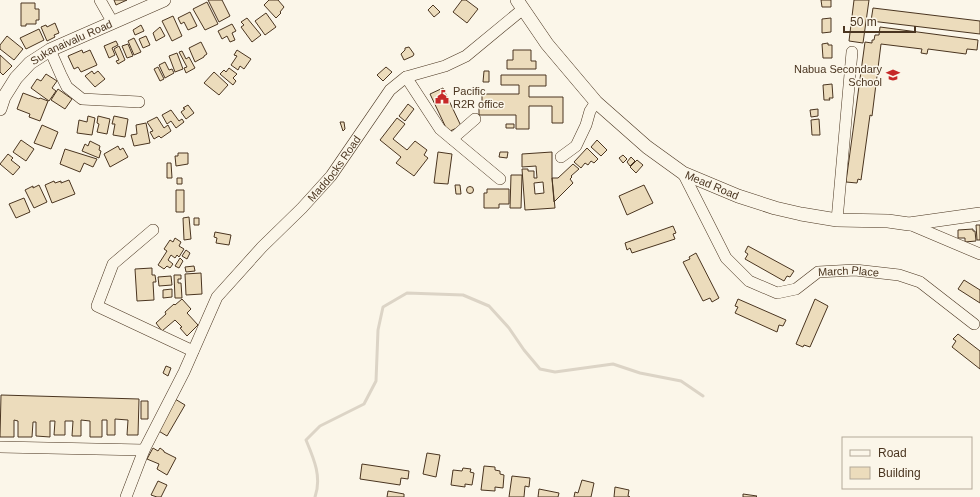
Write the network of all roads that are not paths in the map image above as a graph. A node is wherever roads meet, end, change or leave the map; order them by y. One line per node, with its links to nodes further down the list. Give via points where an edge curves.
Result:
1 (100, 0): 4 (street)
2 (164, 0): 4 (main road, Sukanaivalu Road)
3 (520, 4): 7 (street, Maddocks Road, via 466,56 445,66); 9 (main road, Mead Road, via 547,44)
4 (113, 23): 5 (main road, Sukanaivalu Road)
5 (50, 50): 8 (street, via 67,86 82,99); 10 (main road, Sukanaivalu Road, via 30,63 16,78)
6 (852, 52): 17 (street)
7 (406, 77): 12 (street, via 440,129); 22 (street, Maddocks Road, via 390,90 331,176 217,297)
8 (139, 102)
9 (596, 102): 13 (street, via 576,146); 14 (main road, Mead Road, via 647,147)
10 (0, 109)
11 (475, 119): 12 (street)
12 (452, 140): 15 (street)
13 (561, 157)
14 (683, 173): 17 (main road, Mead Road, via 775,208); 21 (street, March Place, via 726,258 749,281 777,293 796,289 818,272 855,270 900,275 920,282)
15 (500, 179)
16 (980, 214): 18 (main road, Mead Road)
17 (837, 220): 18 (main road, Mead Road)
18 (909, 224): 20 (street)
19 (153, 230): 22 (street, via 113,264 97,306)
20 (980, 254)
21 (974, 324)
22 (193, 351): 24 (street, Maddocks Road)
23 (0, 447): 24 (street)
24 (144, 450): 25 (street, Maddocks Road)
25 (126, 497)

